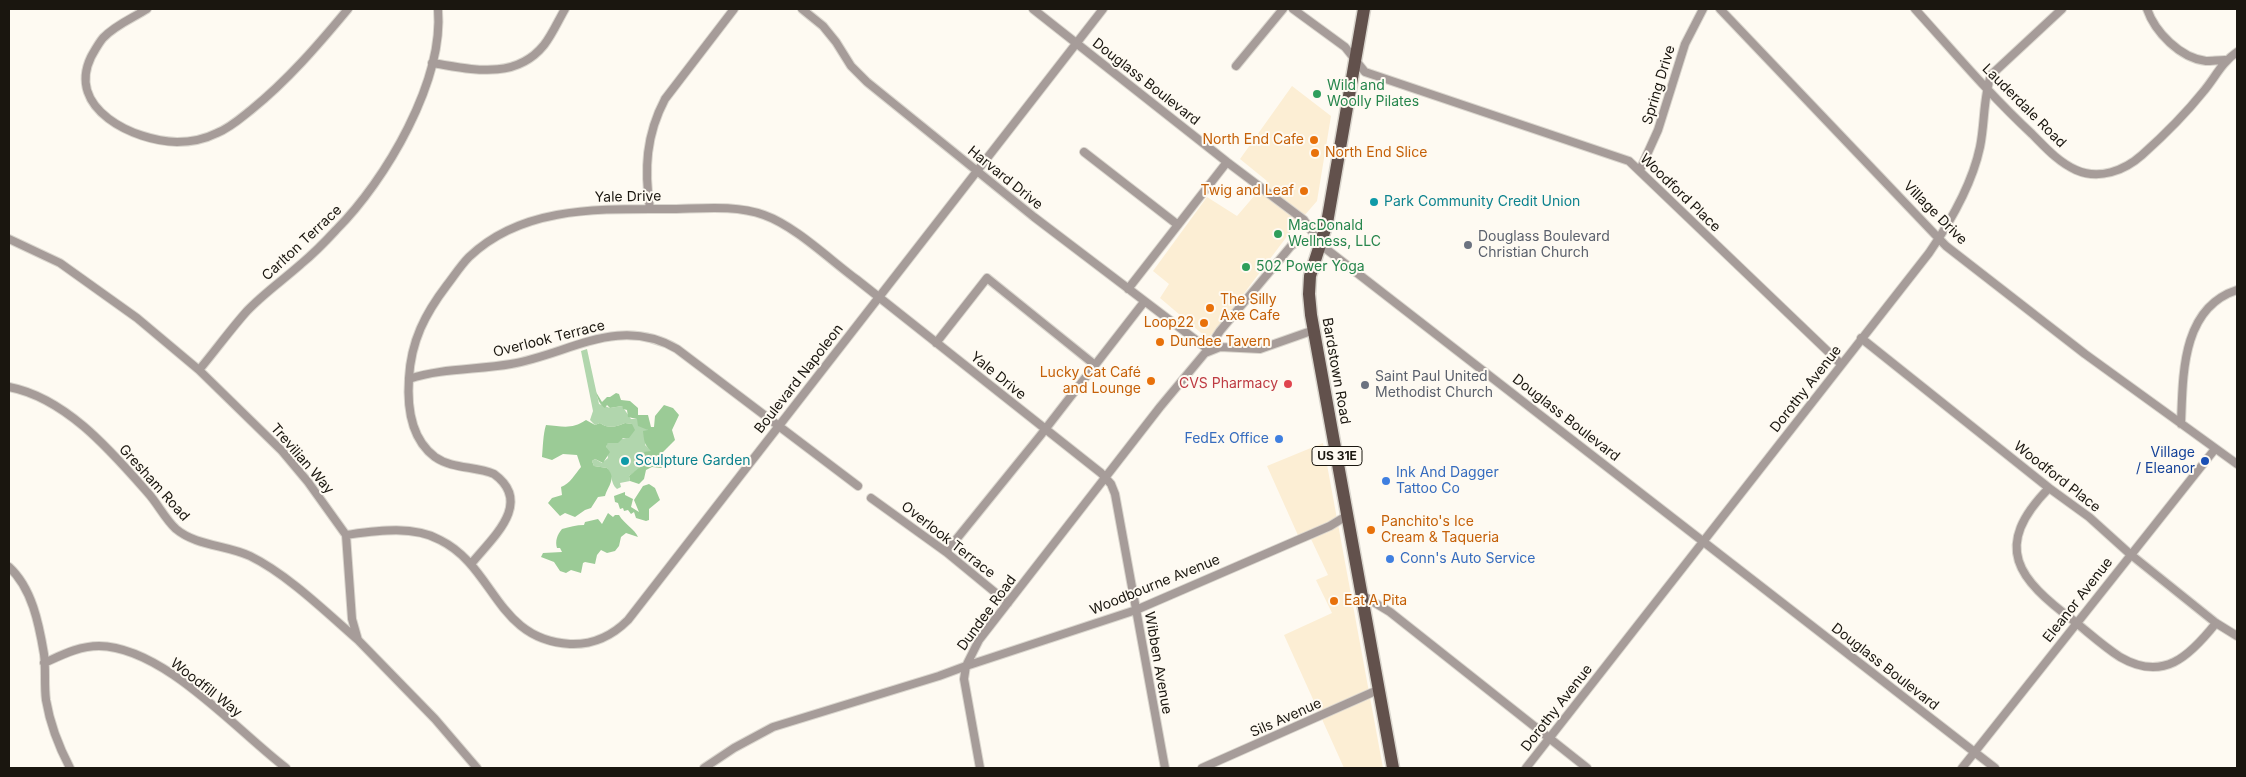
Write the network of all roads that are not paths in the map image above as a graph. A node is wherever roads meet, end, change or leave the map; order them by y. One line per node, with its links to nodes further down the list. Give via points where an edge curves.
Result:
1 (147, 9): 2 (street, via 102,39 89,62 86,90 101,113 116,123 163,141 185,142 218,133 269,96)
2 (348, 9)
3 (438, 9): 21 (street, Carlton Terrace, via 438,32)
4 (565, 9): 21 (street, via 544,45 532,57 515,65 485,71)
5 (734, 9): 28 (street, via 657,114 647,152)
6 (802, 9): 27 (street, Harvard Drive, via 823,26 851,66 867,82)
7 (1033, 9): 17 (street, Douglass Boulevard)
8 (1103, 9): 17 (street, Boulevard Napoleon)
9 (1283, 9): 22 (street)
10 (1293, 9): 19 (street, Woodford Place, via 1345,47)
11 (1364, 9): 19 (main road, Bardstown Road / US 31E)
12 (1703, 9): 26 (street, Spring Drive, via 1685,44 1658,130)
13 (1720, 9): 31 (street, Village Drive)
14 (1915, 9): 23 (street, Lauderdale Road)
15 (2061, 9): 23 (street, Dorothy Avenue, via 1991,75)
16 (2147, 9): 20 (street, via 2163,35 2185,53 2204,61)
17 (1076, 43): 25 (street, Douglass Boulevard); 27 (street, Boulevard Napoleon)
18 (2237, 52): 20 (street, Lauderdale Road)
19 (1354, 60): 26 (street, Woodford Place, via 1364,72 1599,150 1629,161); 32 (main road, Bardstown Road / US 31E, via 1327,223)
20 (2226, 60): 23 (street, Lauderdale Road, via 2203,93 2143,154 2106,174 2088,173 2062,162)
21 (432, 62): 44 (street, Carlton Terrace, via 406,131 365,197 302,264 247,311)
22 (1236, 66)
23 (1987, 88): 31 (street, Dorothy Avenue, via 1980,146 1973,171 1964,194)
24 (1084, 152): 29 (street)
25 (1227, 162): 29 (street); 32 (street, Douglass Boulevard, via 1304,220)
26 (1640, 170): 42 (street, Woodford Place)
27 (978, 171): 33 (street, Harvard Drive); 35 (street, Boulevard Napoleon)
28 (650, 209): 35 (street, Yale Drive, via 725,209 761,214 783,223); 45 (street, Yale Drive, via 590,210 539,218 508,229 484,245 468,259 428,311 414,341)
29 (1178, 225): 33 (street)
30 (9, 239): 44 (street, Trevilian Way, via 60,263 81,277)
31 (1938, 239): 38 (street, Dorothy Avenue); 47 (street, Village Drive)
32 (1320, 245): 37 (main road, Bardstown Road / US 31E, via 1312,268 1309,294); 40 (street, via 1305,240 1290,246 1216,337); 58 (street, Douglass Boulevard)
33 (1128, 289): 36 (street, Harvard Drive)
34 (2237, 290): 47 (street, via 2212,304 2194,329 2186,359)
35 (878, 297): 39 (street, Yale Drive); 48 (street, Boulevard Napoleon)
36 (1144, 302): 41 (street, Harvard Drive); 43 (street)
37 (1314, 330): 40 (street, via 1260,350); 56 (main road, Bardstown Road / US 31E)
38 (1861, 338): 42 (street, Dorothy Avenue); 54 (street, Woodford Place)
39 (936, 343): 43 (street, via 987,278); 49 (street, Yale Drive)
40 (1217, 347): 41 (street)
41 (1207, 352): 52 (street, Dundee Road)
42 (1840, 364): 58 (street, Dorothy Avenue)
43 (1095, 365): 49 (street)
44 (199, 370): 57 (street, Trevilian Way, via 282,451)
45 (409, 379): 48 (street, Overlook Terrace, via 446,371 512,364 599,339 637,334 677,348); 61 (street, Yale Drive, via 411,419 428,450 449,464 494,474 509,492 511,508 507,519)
46 (9, 387): 69 (street, Gresham Road, via 63,410 112,455 177,530 192,539 234,550 264,563)
47 (2181, 424): 50 (street, Village Drive)
48 (778, 427): 53 (street, Overlook Terrace); 61 (street, Boulevard Napoleon, via 628,620 605,637 575,644 534,635 508,615)
49 (1045, 430): 52 (street, Yale Drive); 59 (street)
50 (2214, 449): 51 (street, Village Drive); 60 (street, Eleanor Avenue)
51 (2237, 464)
52 (1105, 477): 64 (street, Dundee Road); 65 (street, Wibben Avenue, via 1115,494)
53 (858, 486)
54 (2049, 488): 60 (street, Woodford Place, via 2089,517); 66 (street, via 2024,519 2017,544 2018,560 2032,586)
55 (871, 498): 59 (street, Overlook Terrace)
56 (1348, 515): 63 (main road, Bardstown Road / US 31E); 65 (street, Woodbourne Avenue, via 1330,526)
57 (346, 535): 61 (street, Boulevard Napoleon, via 387,530 419,533 440,539); 69 (street, via 352,619)
58 (1703, 541): 73 (street, Dorothy Avenue); 74 (street, Douglass Boulevard)
59 (946, 552): 64 (street, Overlook Terrace)
60 (2130, 554): 66 (street, Eleanor Avenue); 67 (street, Woodford Place)
61 (471, 564)
62 (9, 567): 70 (street, via 26,590 36,618)
63 (1362, 595): 72 (main road, Bardstown Road / US 31E); 73 (street, via 1390,612)
64 (1008, 603): 71 (street, Dundee Road, via 979,640)
65 (1136, 610): 71 (street, Woodbourne Avenue); 80 (street, Wibben Avenue)
66 (2076, 623): 67 (street, via 2120,657 2150,667 2164,666 2184,657 2196,648); 74 (street, Eleanor Avenue)
67 (2216, 623): 68 (street, Woodford Place)
68 (2237, 636)
69 (358, 640): 77 (street)
70 (44, 663): 75 (street, via 50,721); 76 (street, Woodfill Way, via 80,648 100,646 143,658 196,691)
71 (966, 666): 78 (street, Dundee Road, via 768,729); 79 (street, via 964,679)
72 (1380, 689): 81 (street, Sils Avenue); 82 (main road, Bardstown Road / US 31E)
73 (1550, 739): 83 (street, Dorothy Avenue); 84 (street)
74 (1974, 752): 85 (street, Eleanor Avenue); 86 (street, Douglass Boulevard)
75 (70, 768)
76 (286, 768)
77 (477, 768)
78 (704, 768)
79 (980, 768)
80 (1165, 768)
81 (1202, 768)
82 (1393, 768)
83 (1526, 768)
84 (1588, 768)
85 (1962, 768)
86 (1995, 768)

